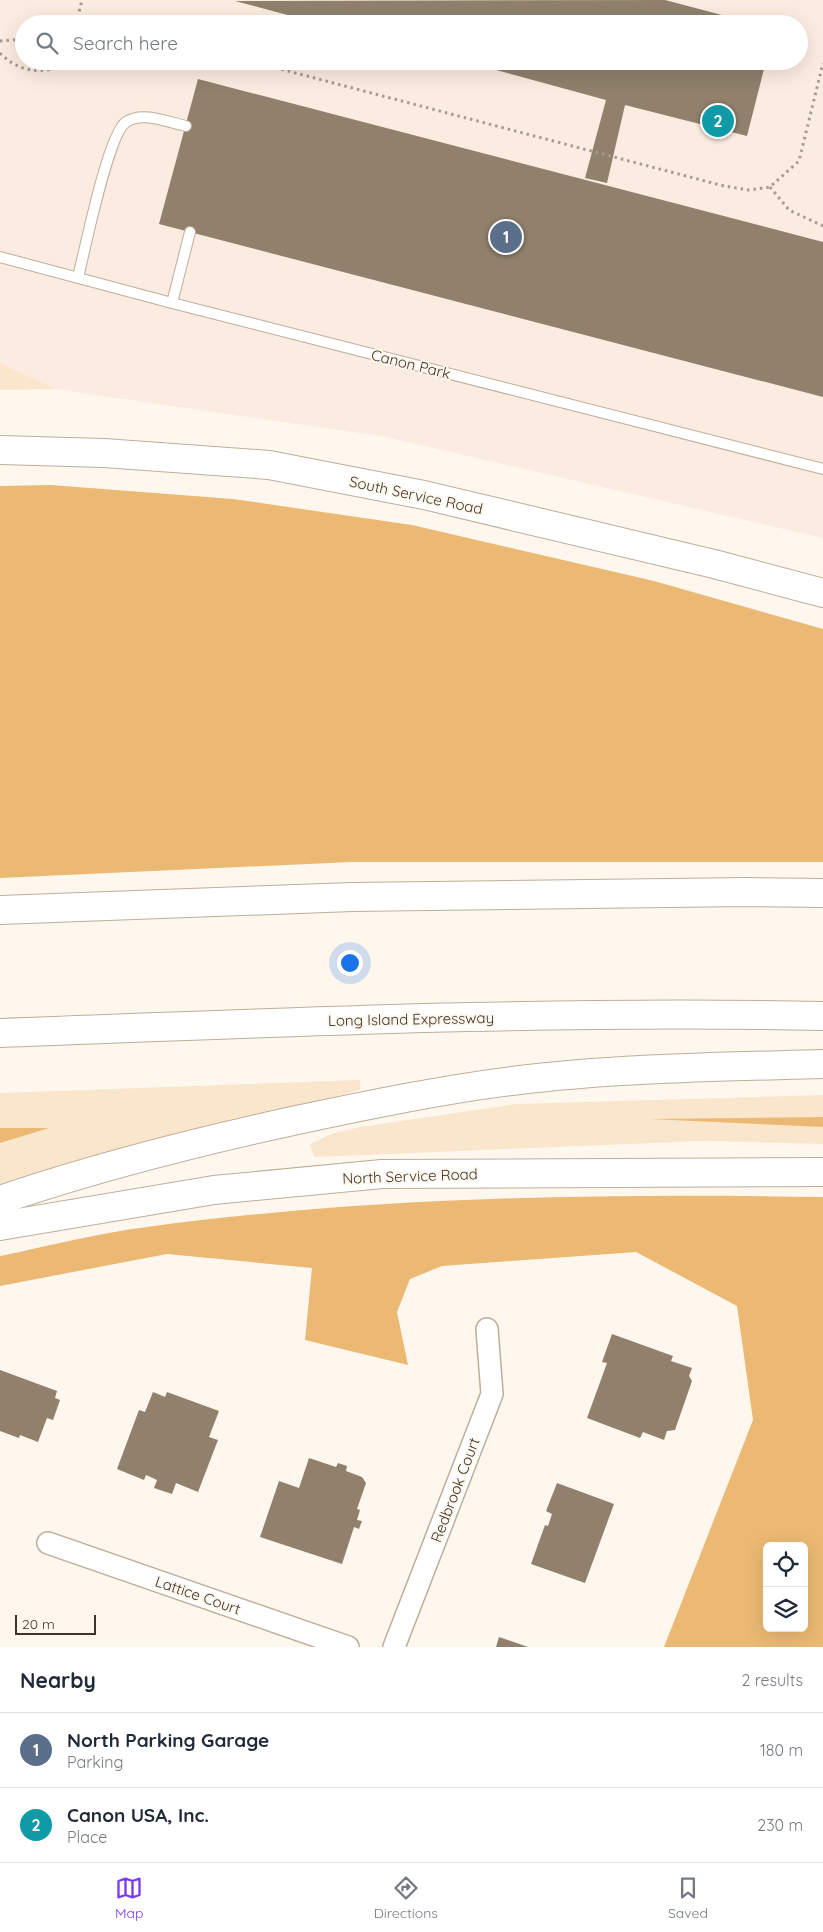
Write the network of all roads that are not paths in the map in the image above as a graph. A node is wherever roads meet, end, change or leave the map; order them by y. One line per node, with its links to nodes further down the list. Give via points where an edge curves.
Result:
1 (186, 126): 4 (lane, via 143,116 125,123 112,143)
2 (190, 232): 5 (lane)
3 (0, 257): 4 (lane, Canon Park)
4 (78, 276): 5 (lane, Canon Park)
5 (172, 303): 7 (lane, Canon Park)
6 (0, 450): 8 (main road, South Service Road, via 104,453 269,465 433,497)
7 (823, 469)
8 (823, 593)
9 (823, 893): 10 (main road, via 352,897)
10 (0, 910)
11 (823, 1016): 12 (main road, Long Island Expressway, via 746,1014 354,1020)
12 (0, 1033)
13 (823, 1064): 15 (main road, via 689,1068 502,1083 355,1108 212,1139 65,1178)
14 (823, 1172): 16 (main road, North Service Road, via 382,1174 214,1190)
15 (0, 1200)
16 (0, 1226)
17 (487, 1329): 20 (street, Redbrook Court, via 492,1394)
18 (48, 1543): 19 (street, Lattice Court)
19 (348, 1647)
20 (394, 1647)

